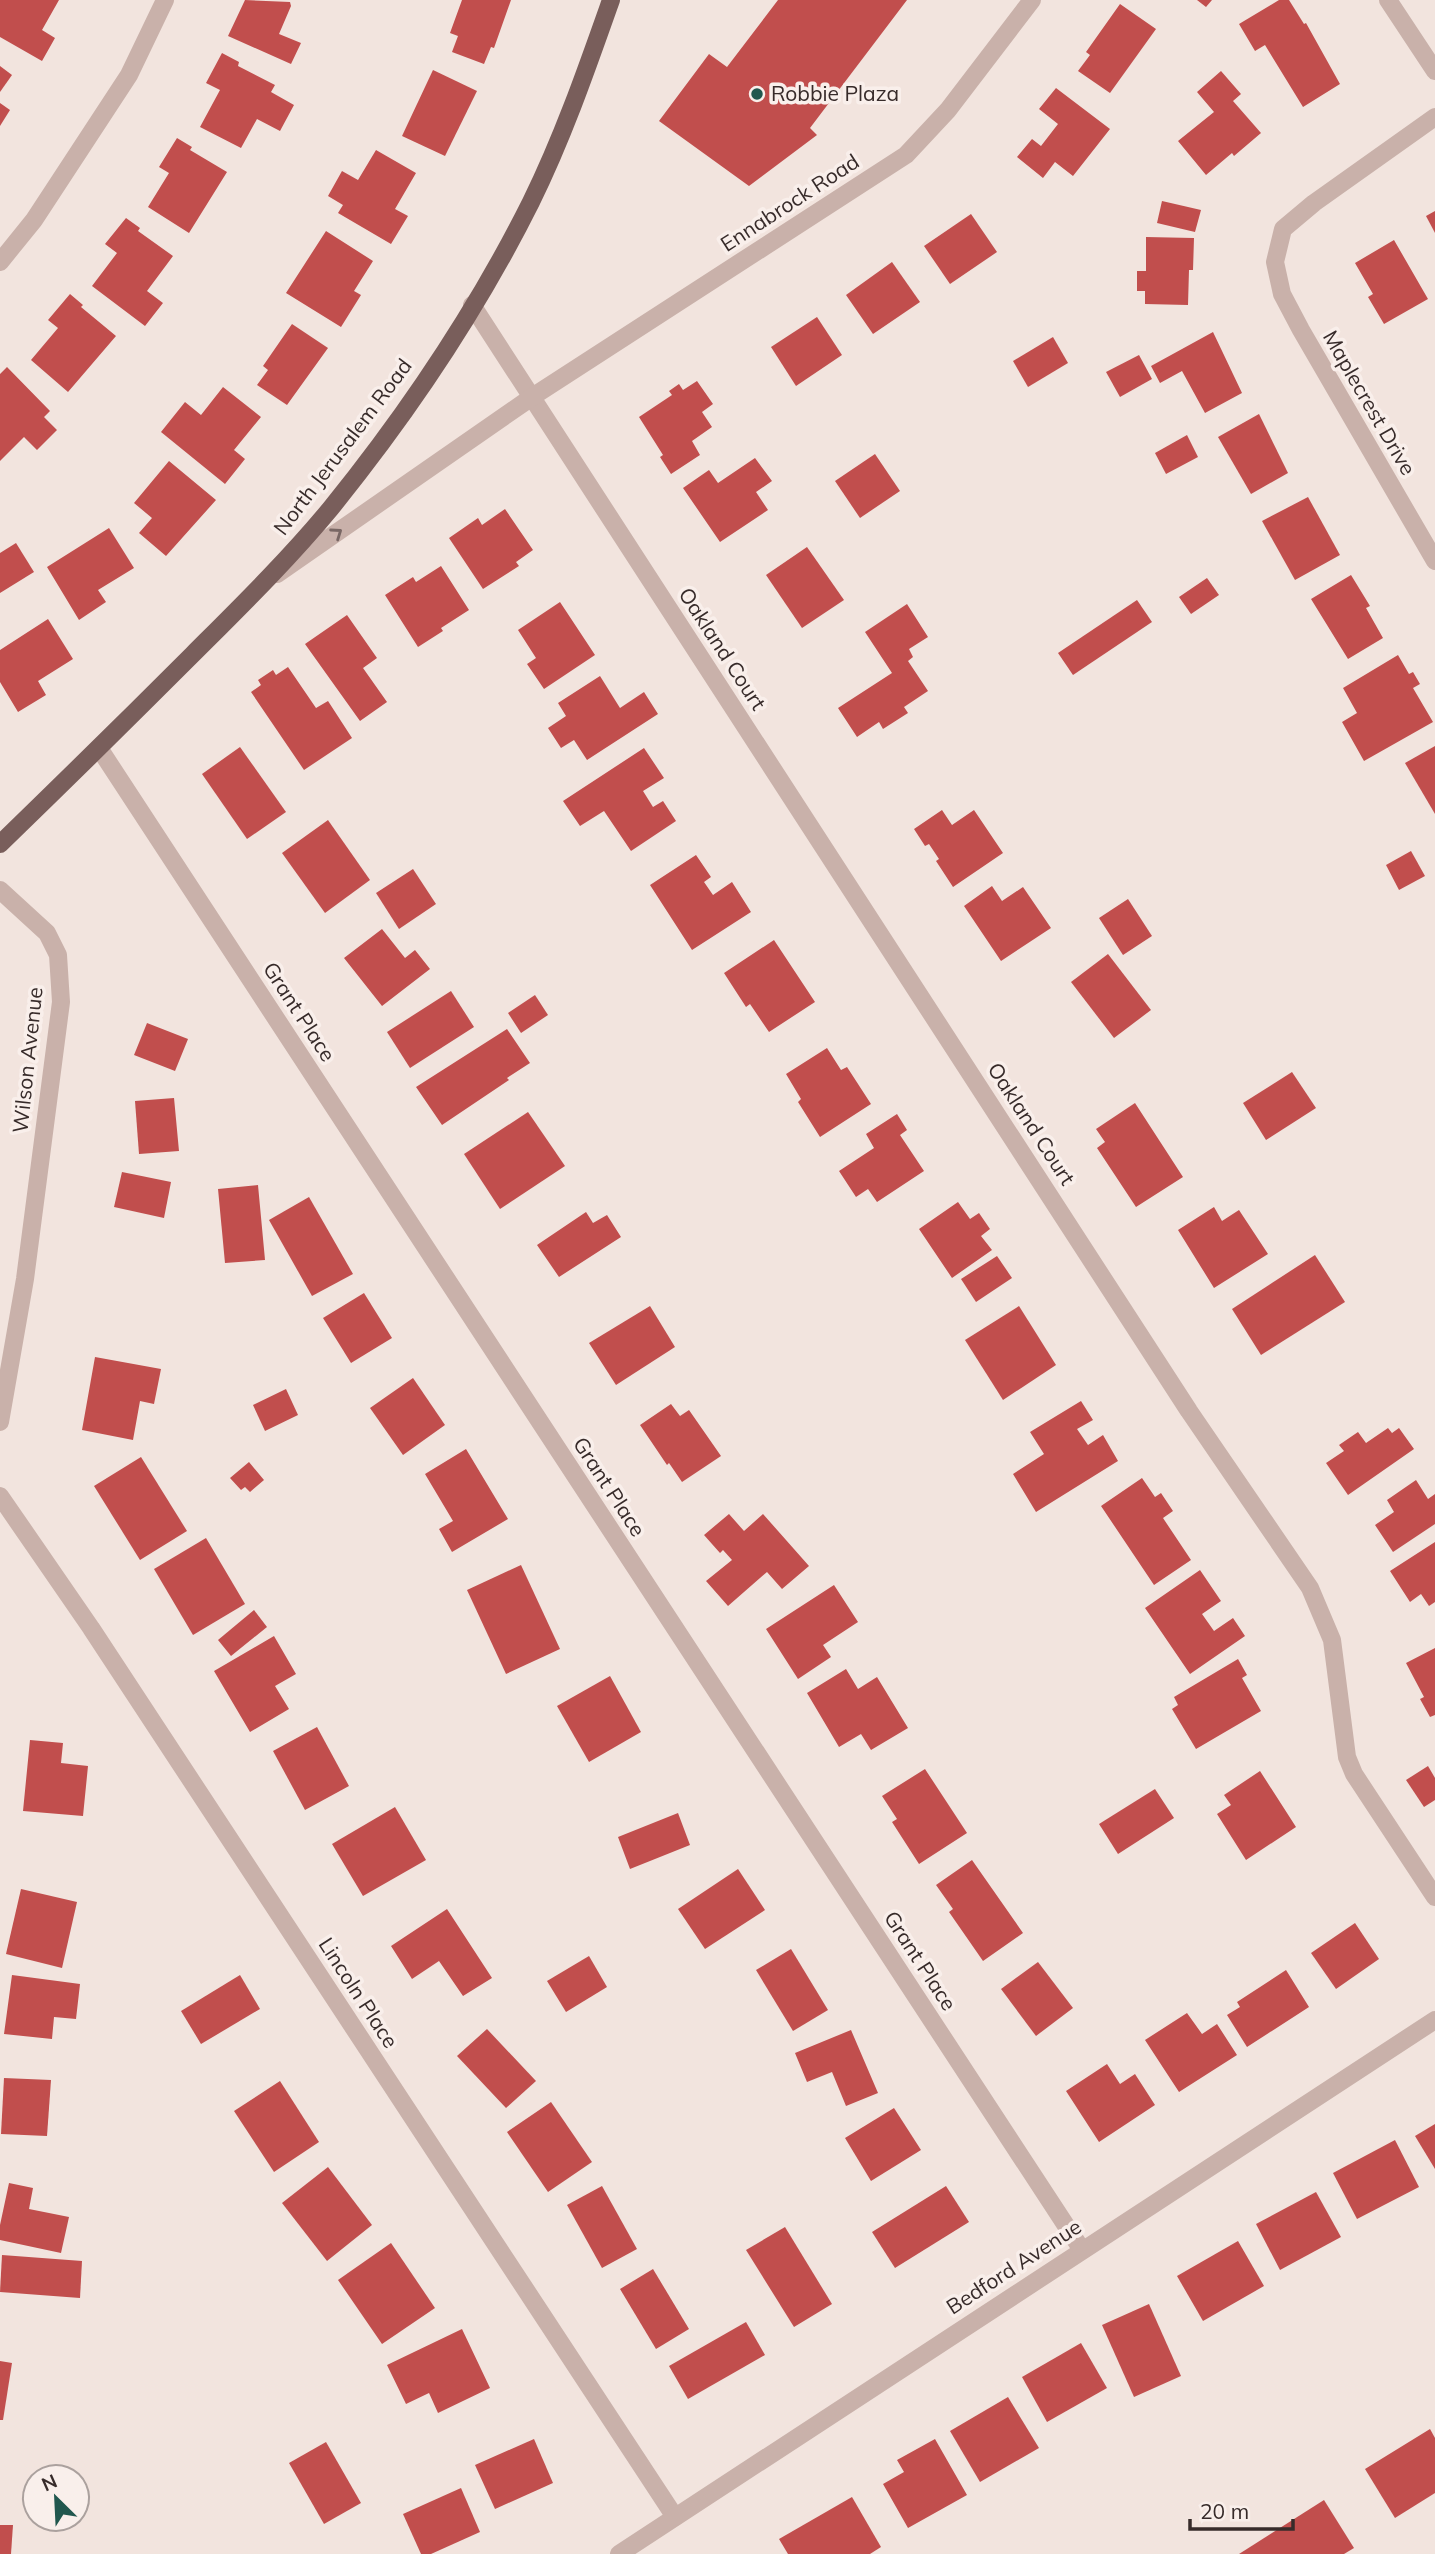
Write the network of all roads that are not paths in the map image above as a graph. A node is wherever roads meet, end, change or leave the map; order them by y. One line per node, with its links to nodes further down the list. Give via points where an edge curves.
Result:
1 (165, 0): 7 (street, via 129,75 34,220)
2 (611, 0): 8 (main road, North Jerusalem Road, via 564,130 531,202)
3 (1032, 0): 9 (street, Ennabrock Road, via 948,110 906,155)
4 (1388, 0): 5 (street)
5 (1435, 72)
6 (1435, 117): 10 (street, Maplecrest Drive, via 1283,229 1275,262 1282,294 1301,330)
7 (0, 262)
8 (472, 305): 9 (street); 11 (main road, North Jerusalem Road, via 360,470)
9 (532, 397): 11 (street, Ennabrock Road, one-way to 9); 17 (street, Oakland Court, via 1189,1410 1310,1588 1332,1640 1347,1757)
10 (1435, 561)
11 (261, 586): 12 (main road, North Jerusalem Road)
12 (99, 748): 13 (main road, North Jerusalem Road); 19 (street, Grant Place)
13 (0, 844)
14 (0, 890): 15 (street, Wilson Avenue, via 47,933 58,955 61,1002 25,1279)
15 (0, 1422)
16 (0, 1496): 20 (street, Lincoln Place)
17 (1435, 1897)
18 (1435, 2020): 19 (street, Bedford Avenue)
19 (1082, 2250): 20 (street, Bedford Avenue)
20 (675, 2517): 21 (street, Bedford Avenue)
21 (619, 2554)

